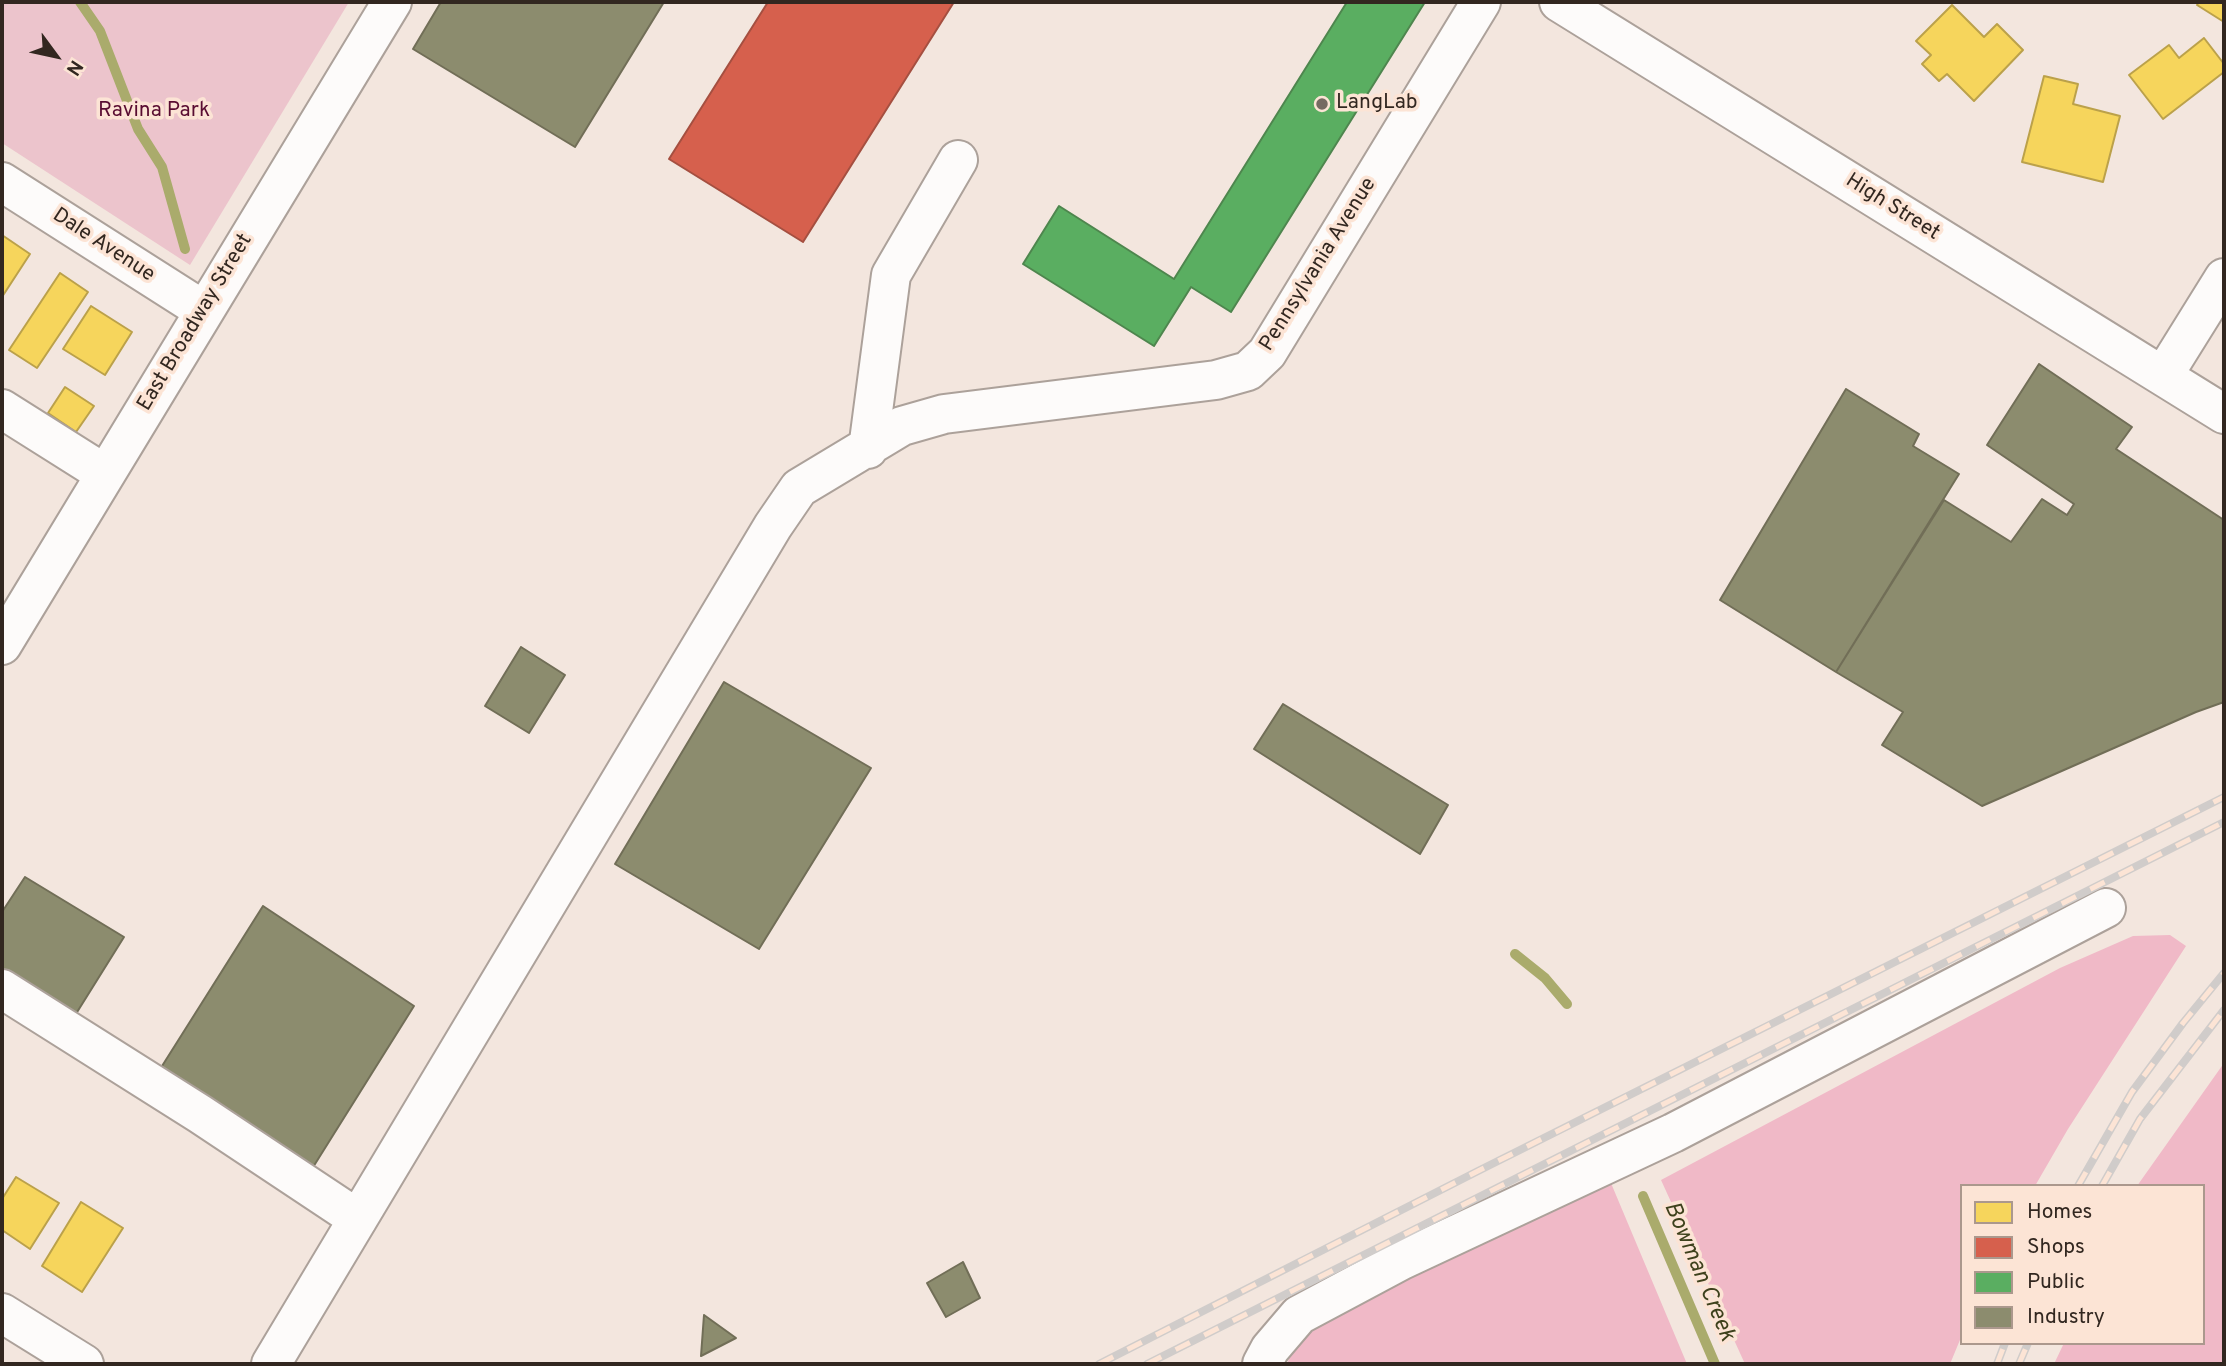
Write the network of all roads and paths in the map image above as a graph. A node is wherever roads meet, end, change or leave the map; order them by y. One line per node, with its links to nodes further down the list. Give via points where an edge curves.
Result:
1 (392, 2): 7 (street, East Broadway Street)
2 (1481, 2): 11 (street, Pennsylvania Avenue, via 1267,354 1248,371 1216,380 944,414 902,426)
3 (1559, 2): 8 (street, High Street)
4 (958, 160): 11 (street, via 891,275)
5 (2, 182): 7 (street, Dale Avenue)
6 (2224, 278): 8 (street)
7 (203, 310): 12 (street, East Broadway Street)
8 (2163, 376): 10 (street, High Street)
9 (2, 409): 12 (street)
10 (2224, 414)
11 (868, 449): 16 (street, Pennsylvania Avenue, via 799,488 773,526)
12 (105, 474): 13 (street, East Broadway Street)
13 (2, 645)
14 (2106, 908): 20 (street, via 1673,1133 1402,1260 1298,1315)
15 (2, 989): 16 (street)
16 (359, 1219): 19 (street, Pennsylvania Avenue)
17 (2, 1313): 18 (street)
18 (84, 1364)
19 (271, 1364)
20 (1262, 1364)

